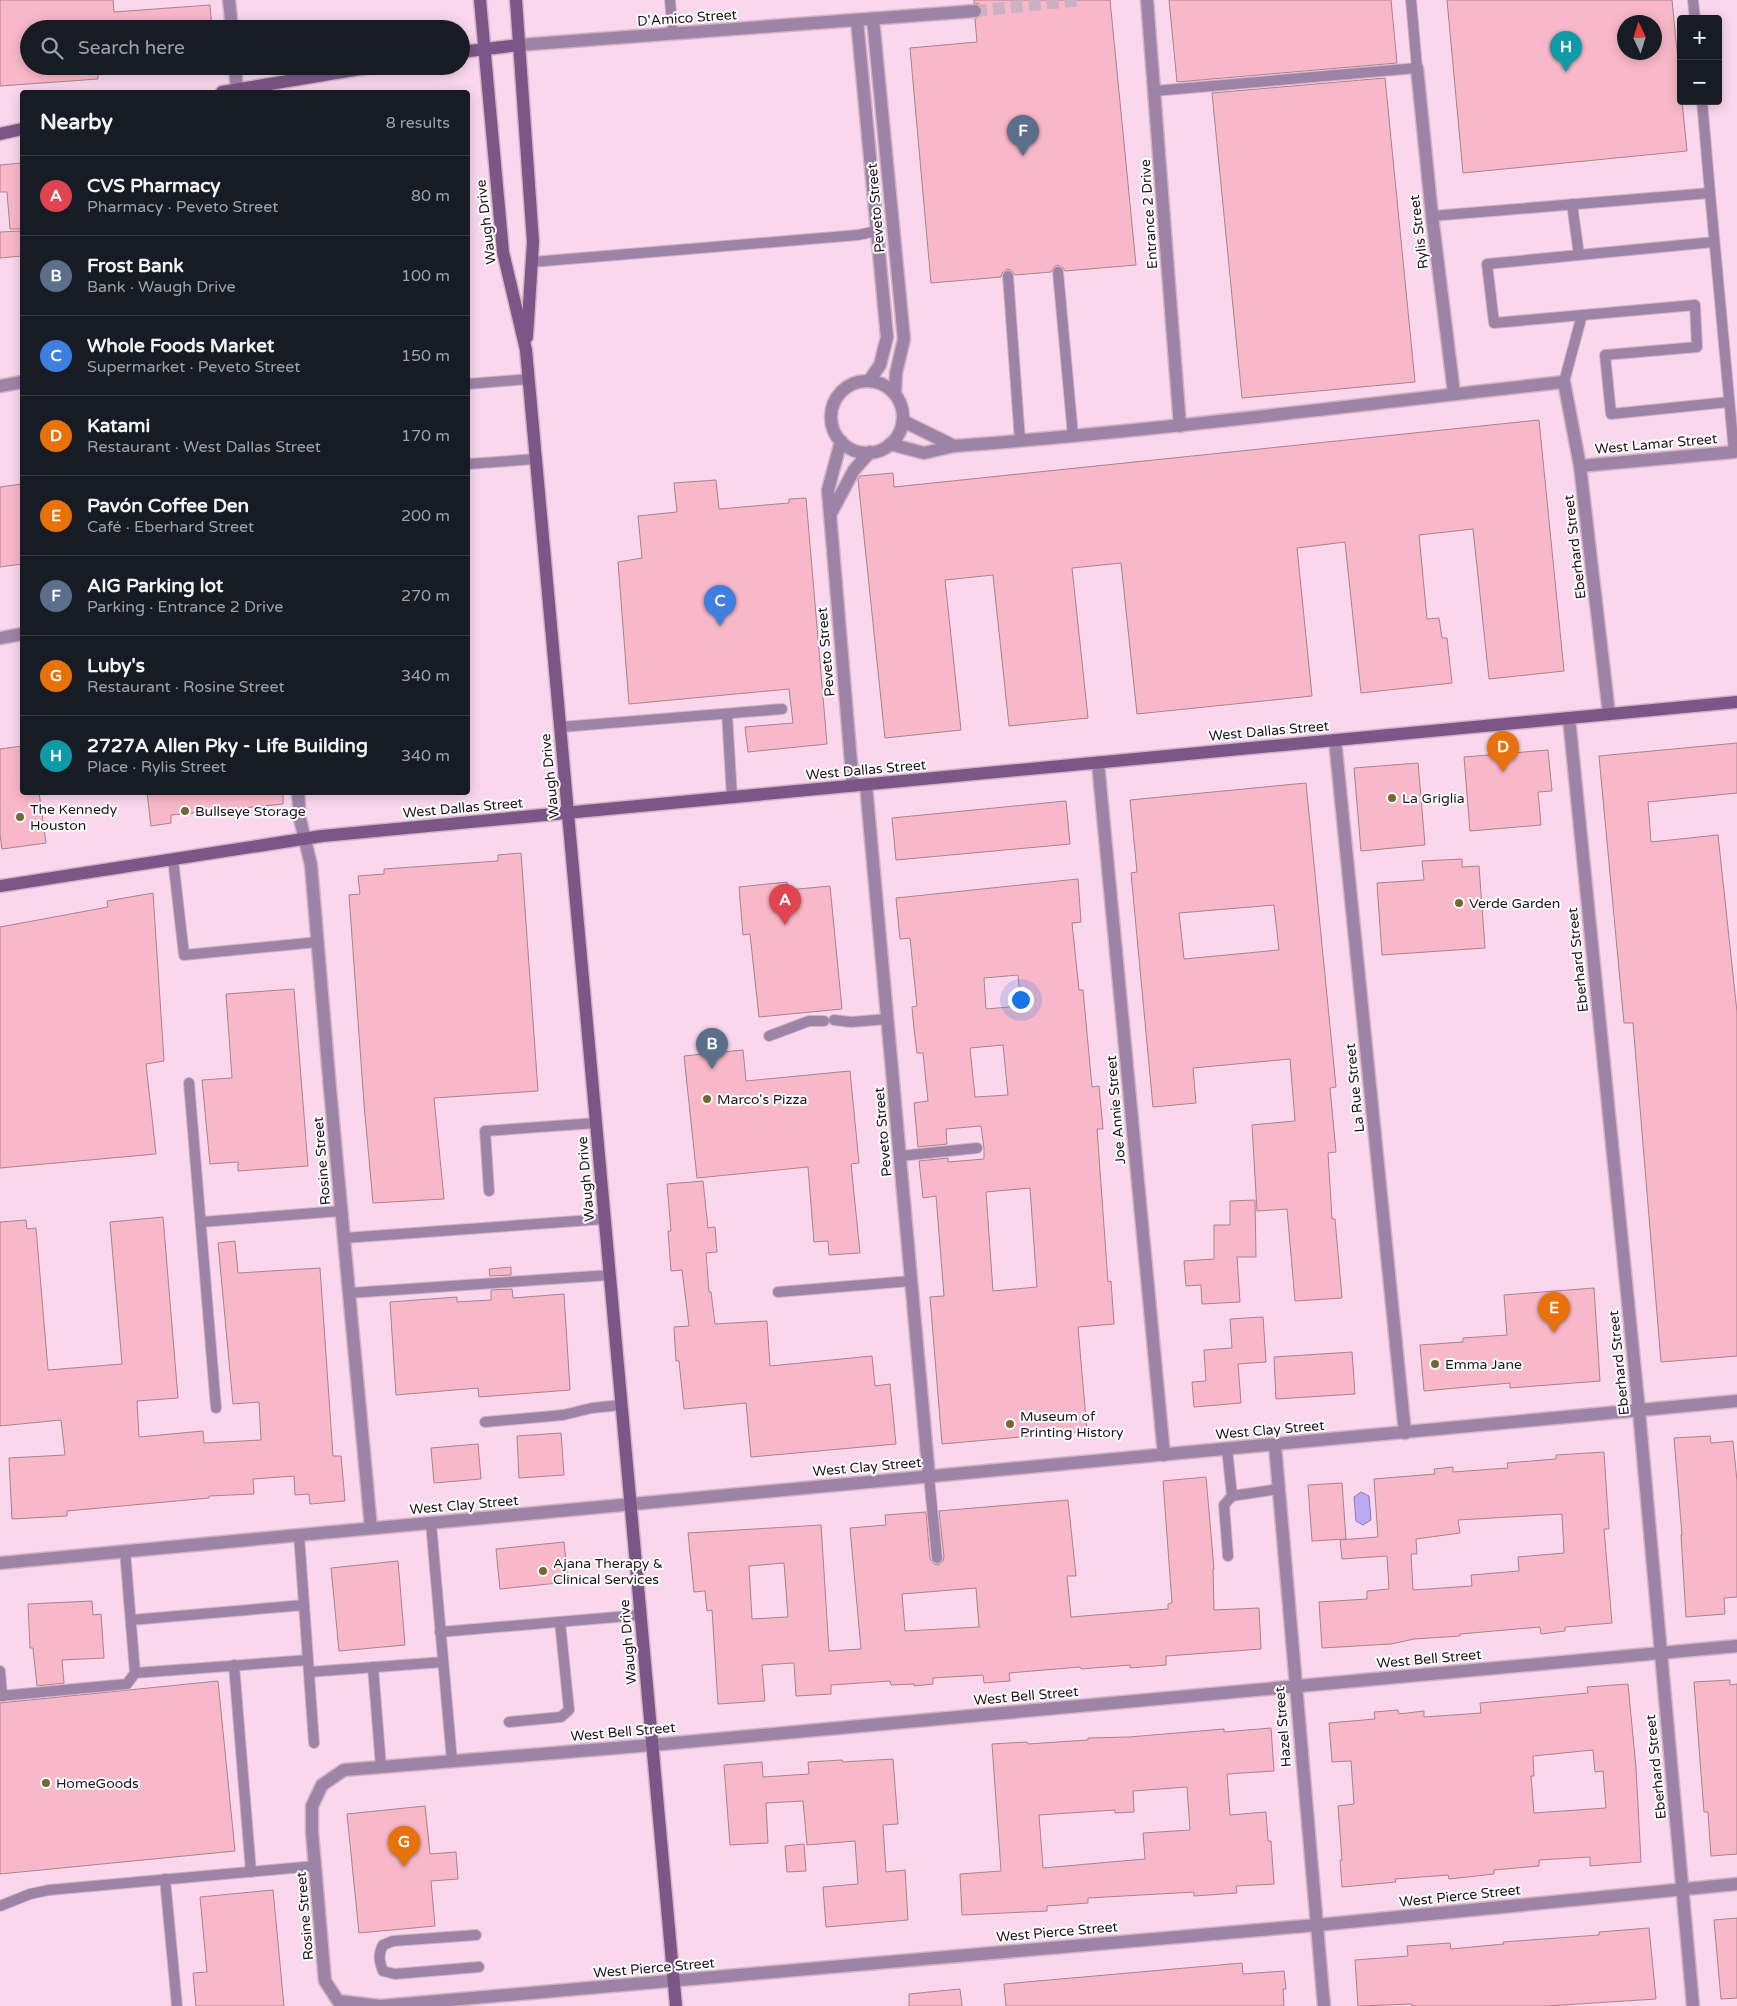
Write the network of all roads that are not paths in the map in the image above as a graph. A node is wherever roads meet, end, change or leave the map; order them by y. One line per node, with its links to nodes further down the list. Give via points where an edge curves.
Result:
1 (229, 0): 11 (street)
2 (480, 0): 15 (main road, Waugh Drive)
3 (516, 0): 14 (main road, Waugh Drive)
4 (670, 0): 13 (lane)
5 (1147, 0): 22 (street, Entrance 2 Drive)
6 (1411, 0): 17 (lane)
7 (1693, 0): 9 (lane)
8 (975, 11): 10 (street, D'Amico Street)
9 (1695, 15)
10 (873, 19): 12 (street, D'Amico Street); 44 (street, Peveto Street, via 904,339)
11 (231, 20)
12 (857, 20): 13 (street, D'Amico Street); 29 (street, Peveto Street)
13 (673, 34): 14 (street, D'Amico Street)
14 (519, 45): 15 (main road, D'Amico Street); 32 (main road, Waugh Drive)
15 (484, 48): 16 (main road, D'Amico Street); 36 (main road, Waugh Drive, via 503,252)
16 (470, 50)
17 (1417, 68): 22 (lane); 28 (street, Rylis Street)
18 (236, 75): 20 (street)
19 (327, 75): 21 (main road)
20 (237, 90)
21 (243, 90)
22 (1154, 91): 47 (street, Entrance 2 Drive)
23 (1702, 105): 26 (lane)
24 (20, 130): 25 (main road)
25 (0, 134)
26 (1710, 193): 27 (lane); 30 (lane)
27 (1572, 204): 28 (lane); 31 (lane)
28 (1432, 216): 43 (street, Rylis Street)
29 (877, 231): 32 (lane, via 858,236); 38 (street, Peveto Street, via 887,337 880,365)
30 (1714, 242): 31 (lane); 45 (lane)
31 (1579, 255): 35 (lane, via 1487,264 1494,323)
32 (532, 262): 36 (main road, Waugh Drive)
33 (1058, 272): 48 (lane)
34 (1008, 276): 50 (lane)
35 (1582, 315): 40 (lane); 45 (lane, via 1695,305 1697,347 1605,355 1611,414)
36 (526, 350): 37 (main road, Waugh Drive)
37 (529, 380): 41 (lane); 55 (main road, Waugh Drive)
38 (870, 381): 44 (street, via 888,387); 49 (street, via 851,385 837,397 831,415)
39 (20, 382): 42 (street)
40 (1564, 382): 43 (street); 57 (street, Eberhard Street)
41 (470, 384)
42 (0, 386)
43 (1454, 393): 47 (street)
44 (895, 394): 46 (street, via 900,402)
45 (1729, 402): 54 (lane)
46 (903, 421): 51 (street); 52 (street)
47 (1180, 426): 48 (street)
48 (1073, 436): 50 (street)
49 (841, 441): 53 (street, via 859,452); 58 (street, Peveto Street, via 828,490)
50 (1020, 441): 52 (street)
51 (890, 444): 52 (street, via 924,453); 53 (street)
52 (954, 446)
53 (870, 452): 58 (street, via 854,470)
54 (1735, 452): 57 (street, West Lamar Street)
55 (536, 458): 56 (lane); 66 (main road, Waugh Drive)
56 (470, 464)
57 (1580, 466): 64 (street, Eberhard Street)
58 (830, 515): 70 (street, Peveto Street)
59 (20, 634): 60 (street)
60 (0, 638)
61 (1737, 702): 64 (main road, West Dallas Street)
62 (782, 709): 63 (lane)
63 (727, 714): 66 (lane); 72 (lane)
64 (1609, 714): 65 (main road, West Dallas Street)
65 (1568, 718): 67 (main road, West Dallas Street); 96 (street, Eberhard Street)
66 (561, 727): 73 (main road, Waugh Drive)
67 (1335, 740): 68 (main road, West Dallas Street); 98 (street, La Rue Street)
68 (1098, 763): 69 (main road, West Dallas Street); 101 (street, Joe Annie Street)
69 (866, 785): 70 (main road, West Dallas Street); 78 (street, Peveto Street)
70 (853, 786): 72 (main road, West Dallas Street)
71 (298, 795): 74 (street, Rosine Street)
72 (732, 797): 73 (main road, West Dallas Street)
73 (569, 813): 74 (main road, West Dallas Street); 81 (main road, Waugh Drive)
74 (305, 838): 75 (main road, West Dallas Street); 77 (street, Rosine Street, via 311,865)
75 (173, 859): 76 (main road, West Dallas Street); 77 (lane, via 184,955)
76 (0, 886)
77 (318, 942): 85 (street, Rosine Street)
78 (888, 1019): 79 (lane, via 809,1021); 83 (street, Peveto Street)
79 (769, 1036)
80 (189, 1083): 87 (lane)
81 (596, 1123): 84 (lane, via 485,1131); 86 (main road, Waugh Drive)
82 (977, 1148): 83 (lane)
83 (900, 1156): 90 (street, Peveto Street)
84 (489, 1192)
85 (341, 1211): 87 (lane); 88 (street, Rosine Street)
86 (605, 1219): 88 (lane); 89 (main road, Waugh Drive)
87 (201, 1222): 95 (lane)
88 (344, 1238): 92 (street, Rosine Street)
89 (610, 1275): 92 (lane); 94 (main road, Waugh Drive)
90 (911, 1281): 91 (lane); 102 (street, Peveto Street)
91 (778, 1292)
92 (349, 1293): 107 (street, Rosine Street)
93 (1737, 1401): 96 (street, West Clay Street)
94 (621, 1405): 97 (lane, via 563,1415); 105 (main road, Waugh Drive)
95 (216, 1408)
96 (1639, 1411): 98 (street, West Clay Street); 119 (street, Eberhard Street)
97 (485, 1422)
98 (1405, 1433): 99 (street, West Clay Street)
99 (1275, 1445): 100 (street, West Clay Street); 103 (street, Hazel Street)
100 (1228, 1449): 101 (street, West Clay Street); 104 (lane)
101 (1164, 1455): 102 (street, West Clay Street)
102 (929, 1477): 105 (street, West Clay Street); 111 (lane)
103 (1279, 1489): 104 (lane); 127 (street, Hazel Street)
104 (1232, 1496): 110 (lane, via 1224,1505)
105 (630, 1504): 106 (street, West Clay Street); 114 (main road, Waugh Drive)
106 (431, 1523): 107 (street, West Clay Street); 117 (lane)
107 (371, 1528): 108 (street, West Clay Street)
108 (299, 1535): 109 (street, West Clay Street); 113 (lane)
109 (125, 1551): 112 (street, West Clay Street); 115 (lane)
110 (1228, 1556)
111 (937, 1558)
112 (0, 1563)
113 (304, 1605): 115 (lane); 120 (lane)
114 (640, 1615): 116 (lane); 131 (main road, Waugh Drive)
115 (130, 1620): 126 (lane)
116 (560, 1622): 117 (lane); 129 (lane, via 569,1710 561,1717)
117 (440, 1632): 121 (lane)
118 (1737, 1646): 119 (street, West Bell Street)
119 (1660, 1653): 127 (street, West Bell Street); 139 (street, Eberhard Street)
120 (308, 1660): 122 (lane); 125 (lane)
121 (443, 1662): 123 (lane); 132 (lane)
122 (234, 1665): 126 (lane); 136 (lane)
123 (373, 1667): 125 (lane); 133 (lane)
124 (0, 1671): 128 (lane)
125 (308, 1672): 130 (lane)
126 (135, 1673): 128 (lane, via 127,1684)
127 (1295, 1686): 131 (street, West Bell Street); 141 (street, Hazel Street)
128 (1, 1696)
129 (509, 1722)
130 (314, 1743)
131 (652, 1744): 132 (street, West Bell Street); 144 (main road, Waugh Drive)
132 (452, 1761): 133 (street, West Bell Street)
133 (381, 1767): 134 (street, West Bell Street, via 344,1770)
134 (322, 1785): 135 (street, Rosine Street, via 312,1806)
135 (316, 1866): 136 (lane); 146 (street, Rosine Street, via 325,1981 338,2001)
136 (251, 1872): 137 (lane)
137 (165, 1880): 140 (lane, via 49,1890); 145 (lane)
138 (1737, 1884): 139 (street, West Pierce Street)
139 (1682, 1889): 141 (street, West Pierce Street); 149 (street, Eberhard Street)
140 (0, 1906)
141 (1317, 1925): 144 (street, West Pierce Street); 148 (street, Hazel Street)
142 (476, 1935): 143 (lane, via 383,1944 379,1962 383,1971 394,1974)
143 (479, 1967)
144 (674, 1982): 146 (street, West Pierce Street); 147 (main road, Waugh Drive)
145 (177, 2006)
146 (380, 2006)
147 (676, 2006)
148 (1324, 2006)
149 (1693, 2006)

